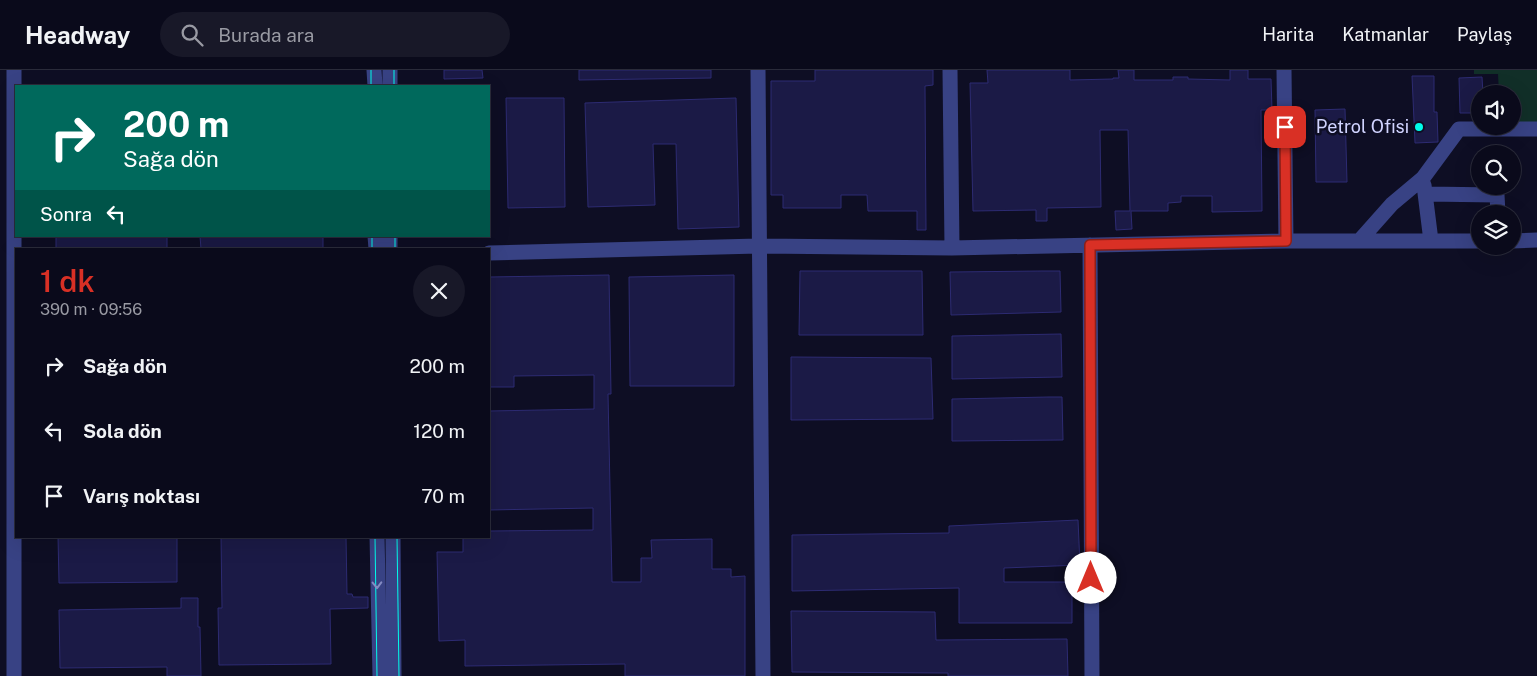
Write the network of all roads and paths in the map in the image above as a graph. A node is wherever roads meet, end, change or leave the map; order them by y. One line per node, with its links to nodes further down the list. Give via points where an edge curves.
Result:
1 (14, 70): 25 (street)
2 (374, 70): 7 (street)
3 (390, 70): 8 (street)
4 (758, 70): 20 (street)
5 (950, 70): 21 (street)
6 (1284, 70): 16 (street)
7 (374, 85)
8 (390, 85)
9 (1537, 128): 10 (street, via 1459,129)
10 (1423, 178): 11 (street); 13 (street, via 1392,204)
11 (1427, 194): 12 (street, via 1497,195); 17 (street)
12 (1498, 205)
13 (1360, 240): 16 (street); 17 (street)
14 (1521, 240): 15 (street)
15 (1537, 240)
16 (1286, 241): 19 (street)
17 (1431, 241): 18 (street)
18 (1471, 241)
19 (1090, 245): 21 (street); 29 (street)
20 (758, 246): 21 (street); 22 (street); 28 (street)
21 (952, 248)
22 (490, 252)
23 (377, 538): 26 (street, one-way to 26)
24 (392, 538): 27 (street)
25 (14, 676)
26 (380, 676)
27 (394, 676)
28 (763, 676)
29 (1092, 676)

